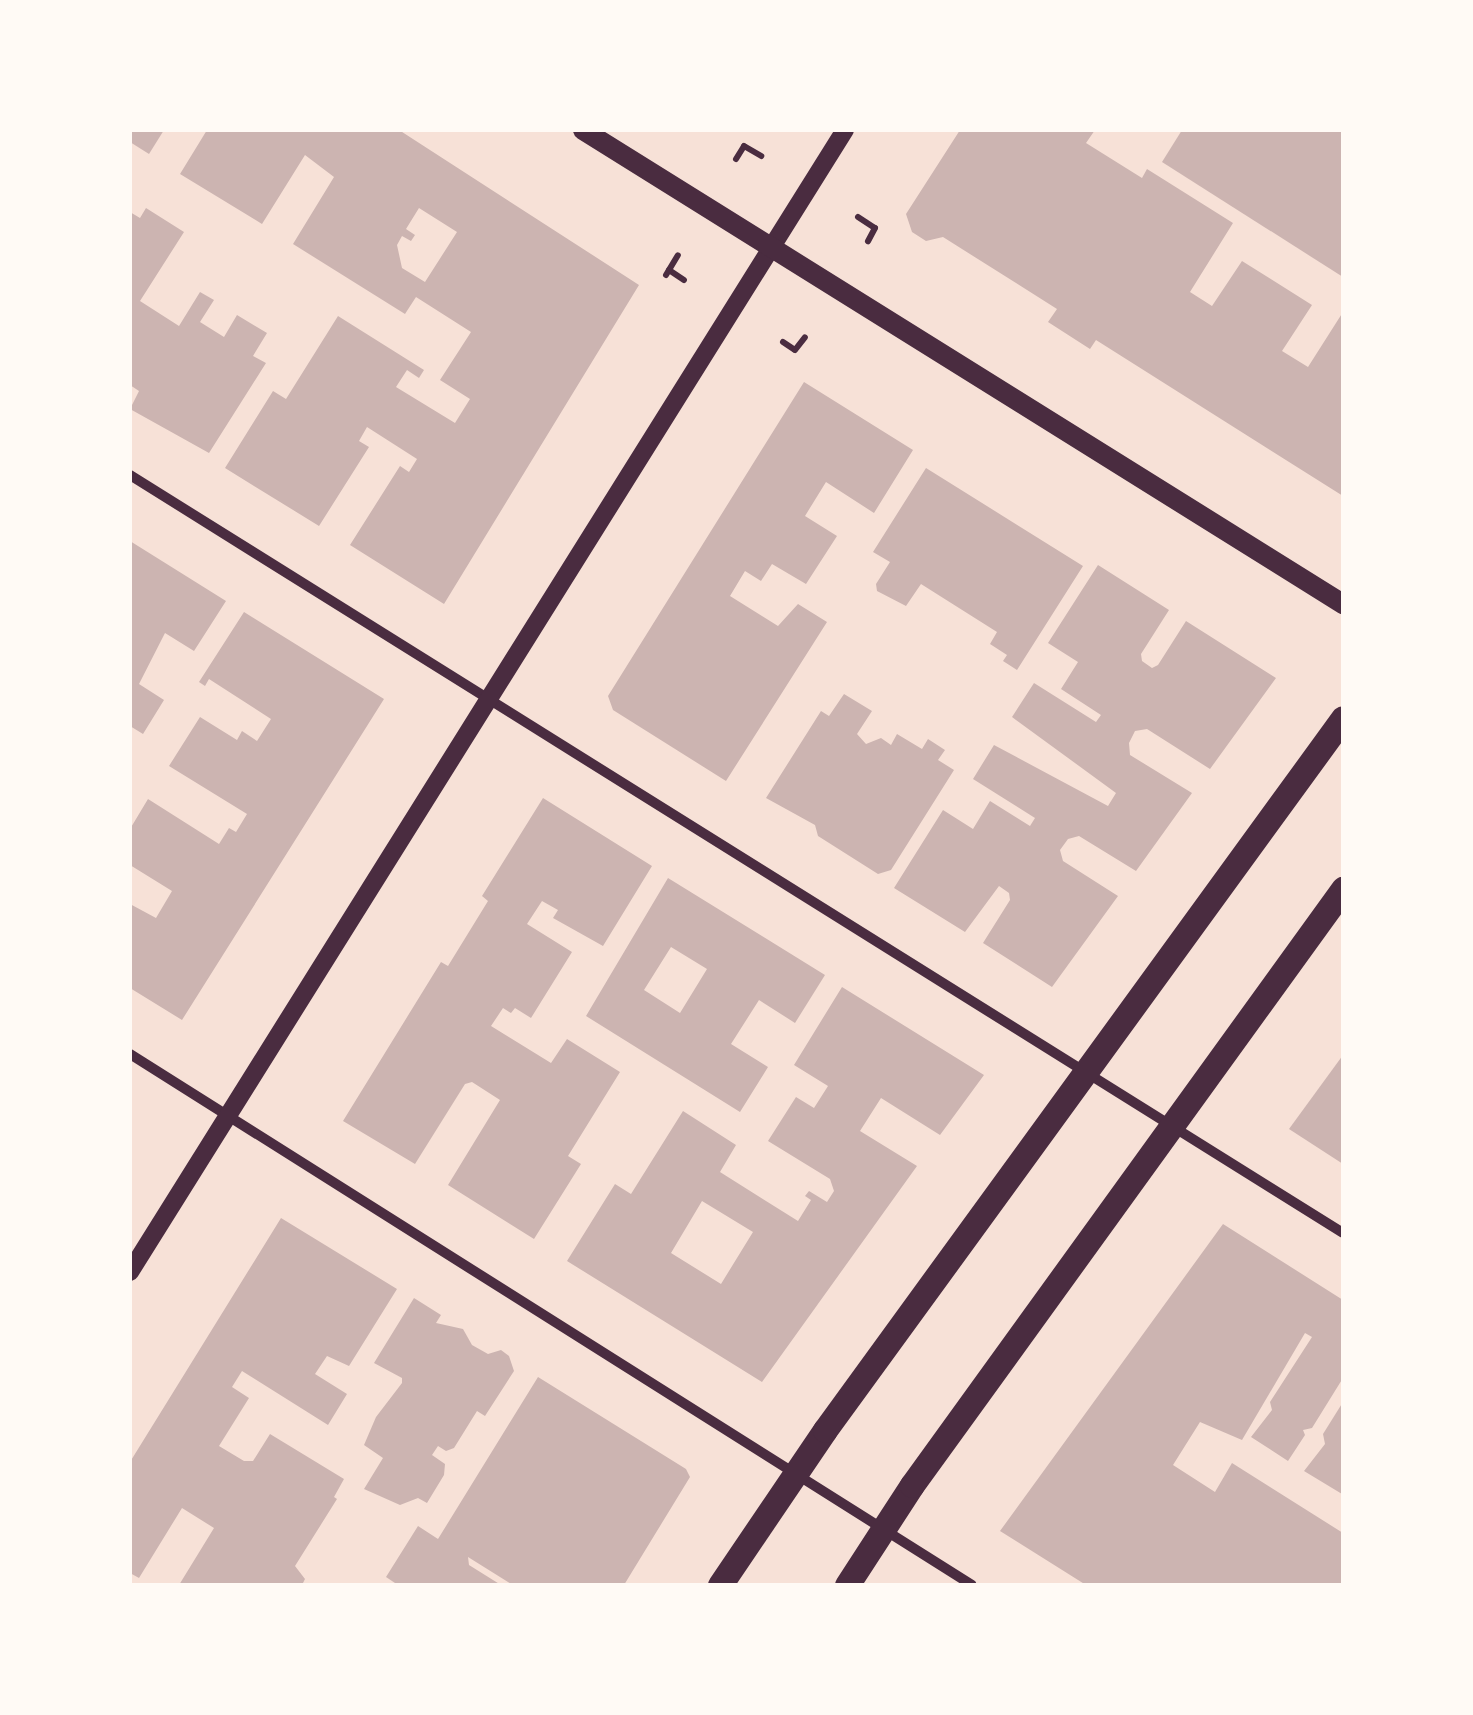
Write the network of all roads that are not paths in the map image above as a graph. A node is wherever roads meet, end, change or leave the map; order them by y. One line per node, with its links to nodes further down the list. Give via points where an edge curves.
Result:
1 (583, 130): 3 (main road)
2 (845, 130): 3 (street)
3 (771, 247): 5 (main road); 6 (street)
4 (130, 475): 6 (street)
5 (1343, 604)
6 (488, 700): 10 (street); 11 (street)
7 (1343, 718): 10 (main road)
8 (1343, 889): 12 (main road)
9 (130, 1054): 11 (street)
10 (1084, 1072): 12 (street); 15 (main road)
11 (229, 1116): 14 (street); 15 (street)
12 (1170, 1126): 13 (street); 16 (main road)
13 (1343, 1233)
14 (130, 1272)
15 (794, 1474): 16 (street); 17 (main road)
16 (883, 1530): 18 (main road); 19 (street)
17 (720, 1585)
18 (847, 1585)
19 (972, 1585)

